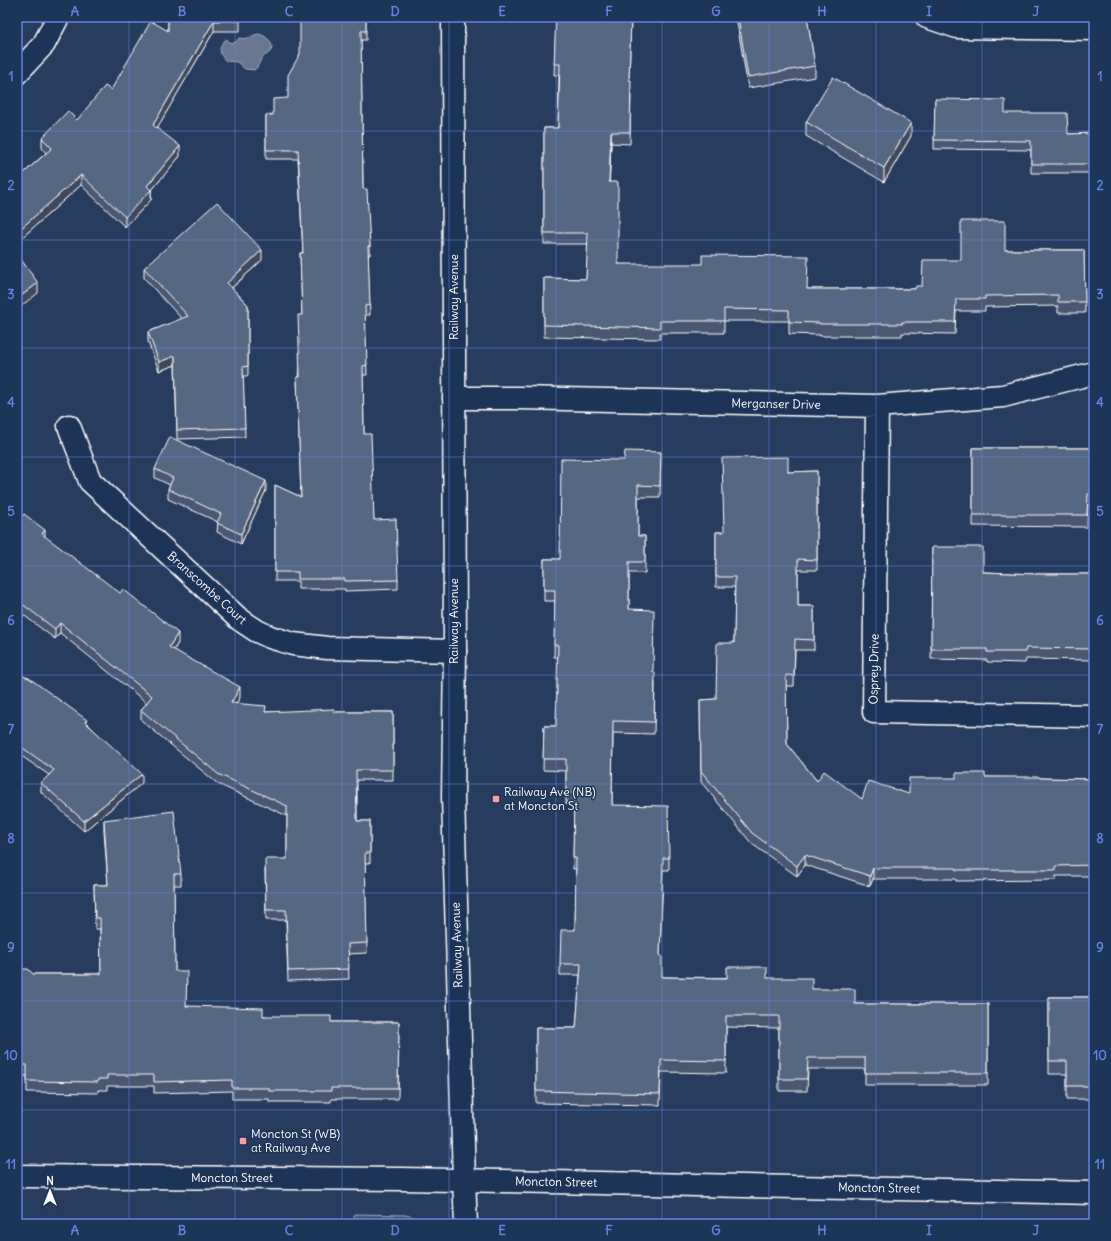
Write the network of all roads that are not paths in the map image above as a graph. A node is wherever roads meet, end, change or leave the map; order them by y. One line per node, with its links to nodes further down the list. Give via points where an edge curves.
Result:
1 (58, 17): 5 (street, via 44,44)
2 (453, 17): 7 (street, Railway Avenue)
3 (927, 17): 4 (street, via 957,27)
4 (1094, 29)
5 (17, 73)
6 (1094, 373): 8 (street, Merganser Drive, via 1003,396)
7 (454, 398): 8 (street, Merganser Drive); 10 (street, Railway Avenue)
8 (878, 406): 11 (street, Osprey Drive, via 874,712)
9 (69, 426): 10 (street, Branscombe Court, via 90,481 239,619 257,631 292,644 327,648)
10 (455, 651): 13 (street, Railway Avenue, via 453,797)
11 (1094, 716)
12 (17, 1176): 13 (street, Moncton Street)
13 (464, 1180): 14 (street, Moncton Street); 15 (street, Railway Avenue)
14 (1094, 1193)
15 (466, 1224)

